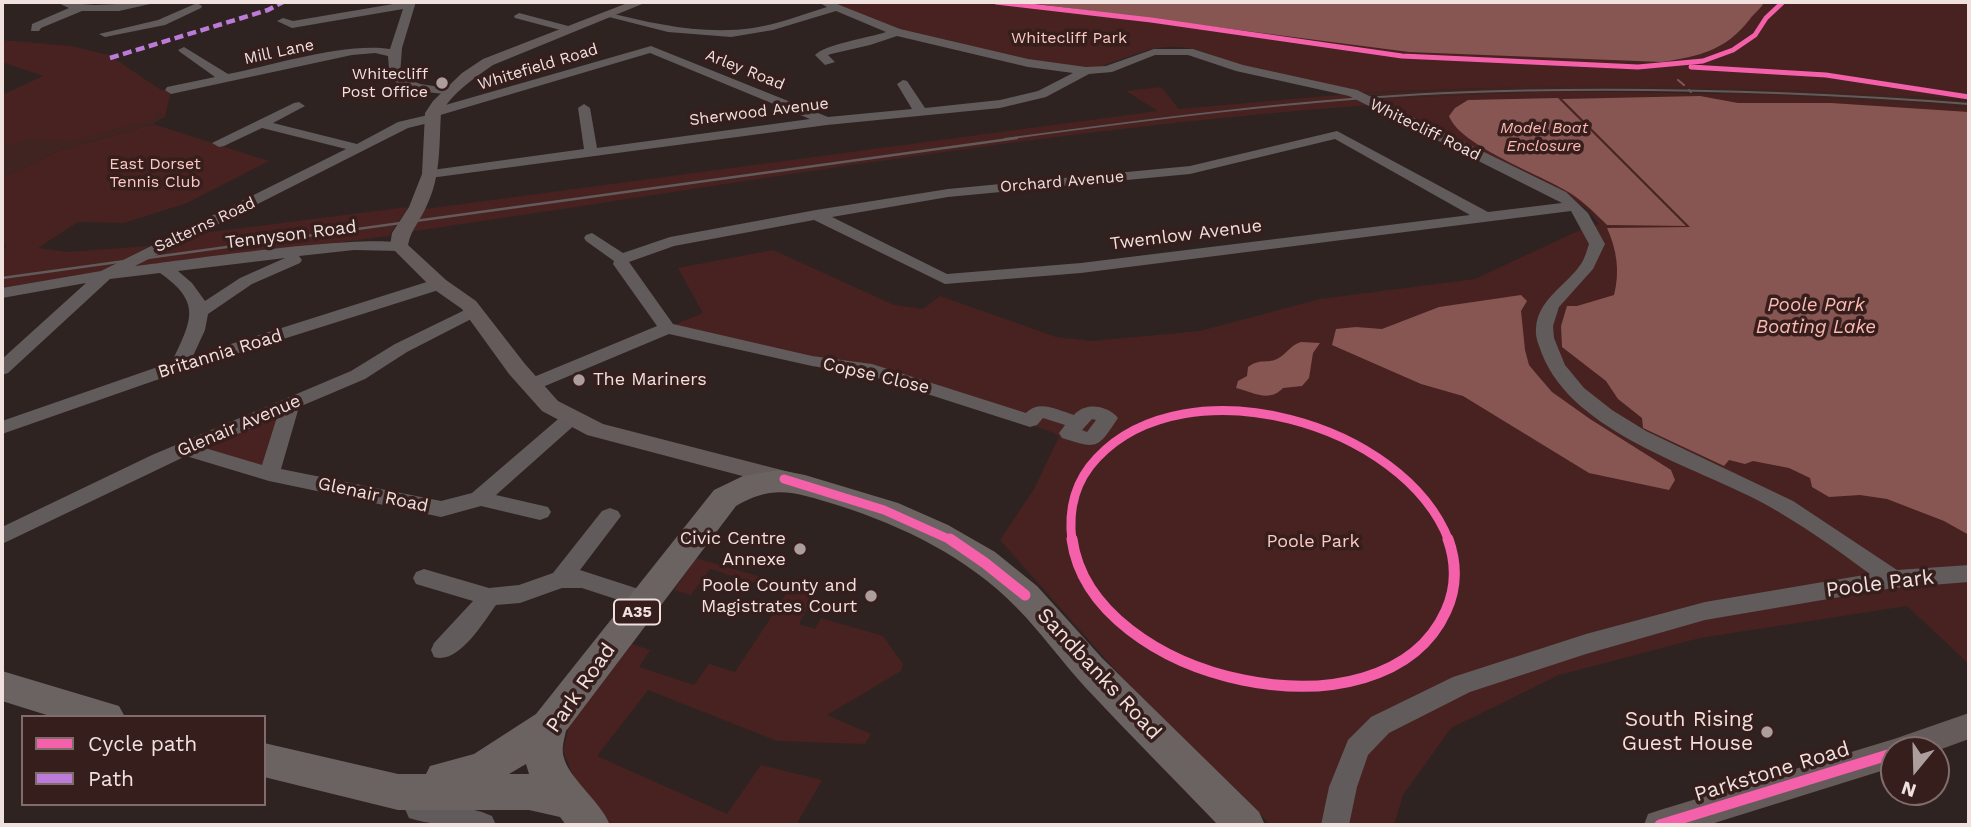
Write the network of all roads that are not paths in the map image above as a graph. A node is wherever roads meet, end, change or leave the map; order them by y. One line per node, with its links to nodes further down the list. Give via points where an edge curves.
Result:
1 (61, 2): 9 (street)
2 (154, 2): 9 (street)
3 (176, 2): 7 (street)
4 (639, 2): 12 (main road)
5 (823, 2): 10 (street, Whitecliff Road)
6 (410, 3): 8 (street); 21 (street)
7 (197, 6): 11 (street); 18 (street, via 161,23)
8 (368, 6): 14 (street)
9 (81, 7): 15 (street)
10 (836, 8): 12 (street, via 772,27 720,33 667,30); 17 (street, Whitecliff Road)
11 (212, 9)
12 (606, 15): 16 (main road)
13 (519, 16): 16 (street)
14 (287, 27)
15 (35, 29)
16 (568, 29): 27 (main road, via 488,62)
17 (897, 32): 22 (street, via 827,51 821,55); 23 (street, Whitecliff Road, via 1028,63)
18 (104, 34)
19 (651, 49): 31 (street, Whitefield Road); 32 (street, Arley Road)
20 (184, 50): 24 (street)
21 (393, 53): 24 (street, Mill Lane, via 352,52); 27 (street, via 394,77)
22 (829, 62)
23 (1086, 71): 30 (street, Sherwood Avenue, via 1015,102); 38 (street, Whitecliff Road, via 1108,69 1154,52 1189,51 1240,68 1349,91 1561,194)
24 (226, 79): 26 (street, Mill Lane)
25 (903, 84): 30 (street)
26 (172, 90)
27 (450, 92): 31 (main road)
28 (299, 106): 33 (street)
29 (584, 108): 36 (street)
30 (922, 112): 32 (street, Sherwood Avenue)
31 (432, 115): 35 (street, Salterns Road); 37 (main road)
32 (827, 121): 36 (street, Sherwood Avenue)
33 (262, 124): 34 (street); 35 (street)
34 (219, 143)
35 (358, 148): 46 (street, Salterns Road)
36 (591, 152): 37 (street, Sherwood Avenue)
37 (430, 174): 42 (main road)
38 (1575, 206): 40 (street, Twemlow Avenue); 71 (street, Whitecliff Road, via 1597,244 1587,267 1556,296 1546,318 1545,338 1571,384 1608,417 1690,462 1768,497 1825,530)
39 (816, 215): 40 (street, Twemlow Avenue, via 945,279 1081,268); 40 (street, Orchard Avenue, via 947,192 1190,170 1336,135); 44 (street, Orchard Avenue, via 670,242)
40 (1484, 216)
41 (592, 238): 44 (street)
42 (399, 246): 43 (street, Tennyson Road, via 354,245); 47 (main road, Sandbanks Road)
43 (314, 251): 45 (street, Tennyson Road); 50 (street, via 246,281)
44 (622, 259): 51 (street, via 621,264)
45 (164, 269): 46 (street, Tennyson Road); 50 (street, via 195,296)
46 (105, 275): 48 (street); 53 (street, Salterns Road)
47 (439, 284): 49 (main road, Sandbanks Road); 52 (street, Britannia Road)
48 (2, 293)
49 (473, 311): 54 (main road, Sandbanks Road); 55 (street, Glenair Avenue, via 358,375)
50 (200, 312): 52 (street)
51 (667, 328): 54 (street); 57 (street, Copse Close, via 872,370 1030,421 1039,411)
52 (179, 366): 58 (street, Britannia Road)
53 (2, 369)
54 (531, 385): 56 (main road, Sandbanks Road, via 550,406)
55 (290, 405): 59 (street, Glenair Avenue); 61 (street)
56 (571, 418): 60 (main road, Sandbanks Road, via 595,430); 63 (street, Glenair Road)
57 (1078, 422)
58 (2, 428)
59 (185, 449): 61 (street, Glenair Road); 67 (street, Glenair Avenue)
60 (703, 459): 62 (main road, Sandbanks Road); 64 (main road, Sandbanks Road, via 730,479)
61 (269, 474): 63 (street, Glenair Road, via 441,509)
62 (784, 480): 64 (highway, Park Road / A35, via 755,482); 86 (highway, Sandbanks Road / A35, via 908,519 986,562 1026,595 1090,669)
63 (479, 498): 65 (street)
64 (725, 498): 73 (highway, Park Road / A35)
65 (540, 512)
66 (610, 516): 70 (street)
67 (2, 536)
68 (1969, 574): 71 (street, Poole Park)
69 (424, 578): 72 (street)
70 (561, 579): 72 (street, via 520,594); 73 (street, via 582,579)
71 (1893, 579): 87 (street, Poole Park, via 1705,611 1461,684 1380,725 1357,748)
72 (489, 597): 74 (street)
73 (646, 600): 77 (highway, Park Road / A35)
74 (443, 650)
75 (2, 686): 76 (highway)
76 (99, 715)
77 (549, 725): 82 (highway, A35, via 479,772); 84 (highway, Park Road / A35, via 543,749 546,768)
78 (1969, 726): 79 (main road)
79 (1941, 736)
80 (1880, 757): 88 (main road, Parkstone Road)
81 (266, 760): 82 (highway, A35)
82 (383, 788): 84 (highway, A35, via 422,793 529,792)
83 (419, 808): 85 (street)
84 (580, 813)
85 (482, 825)
86 (1245, 825)
87 (1335, 825)
88 (1660, 825)

